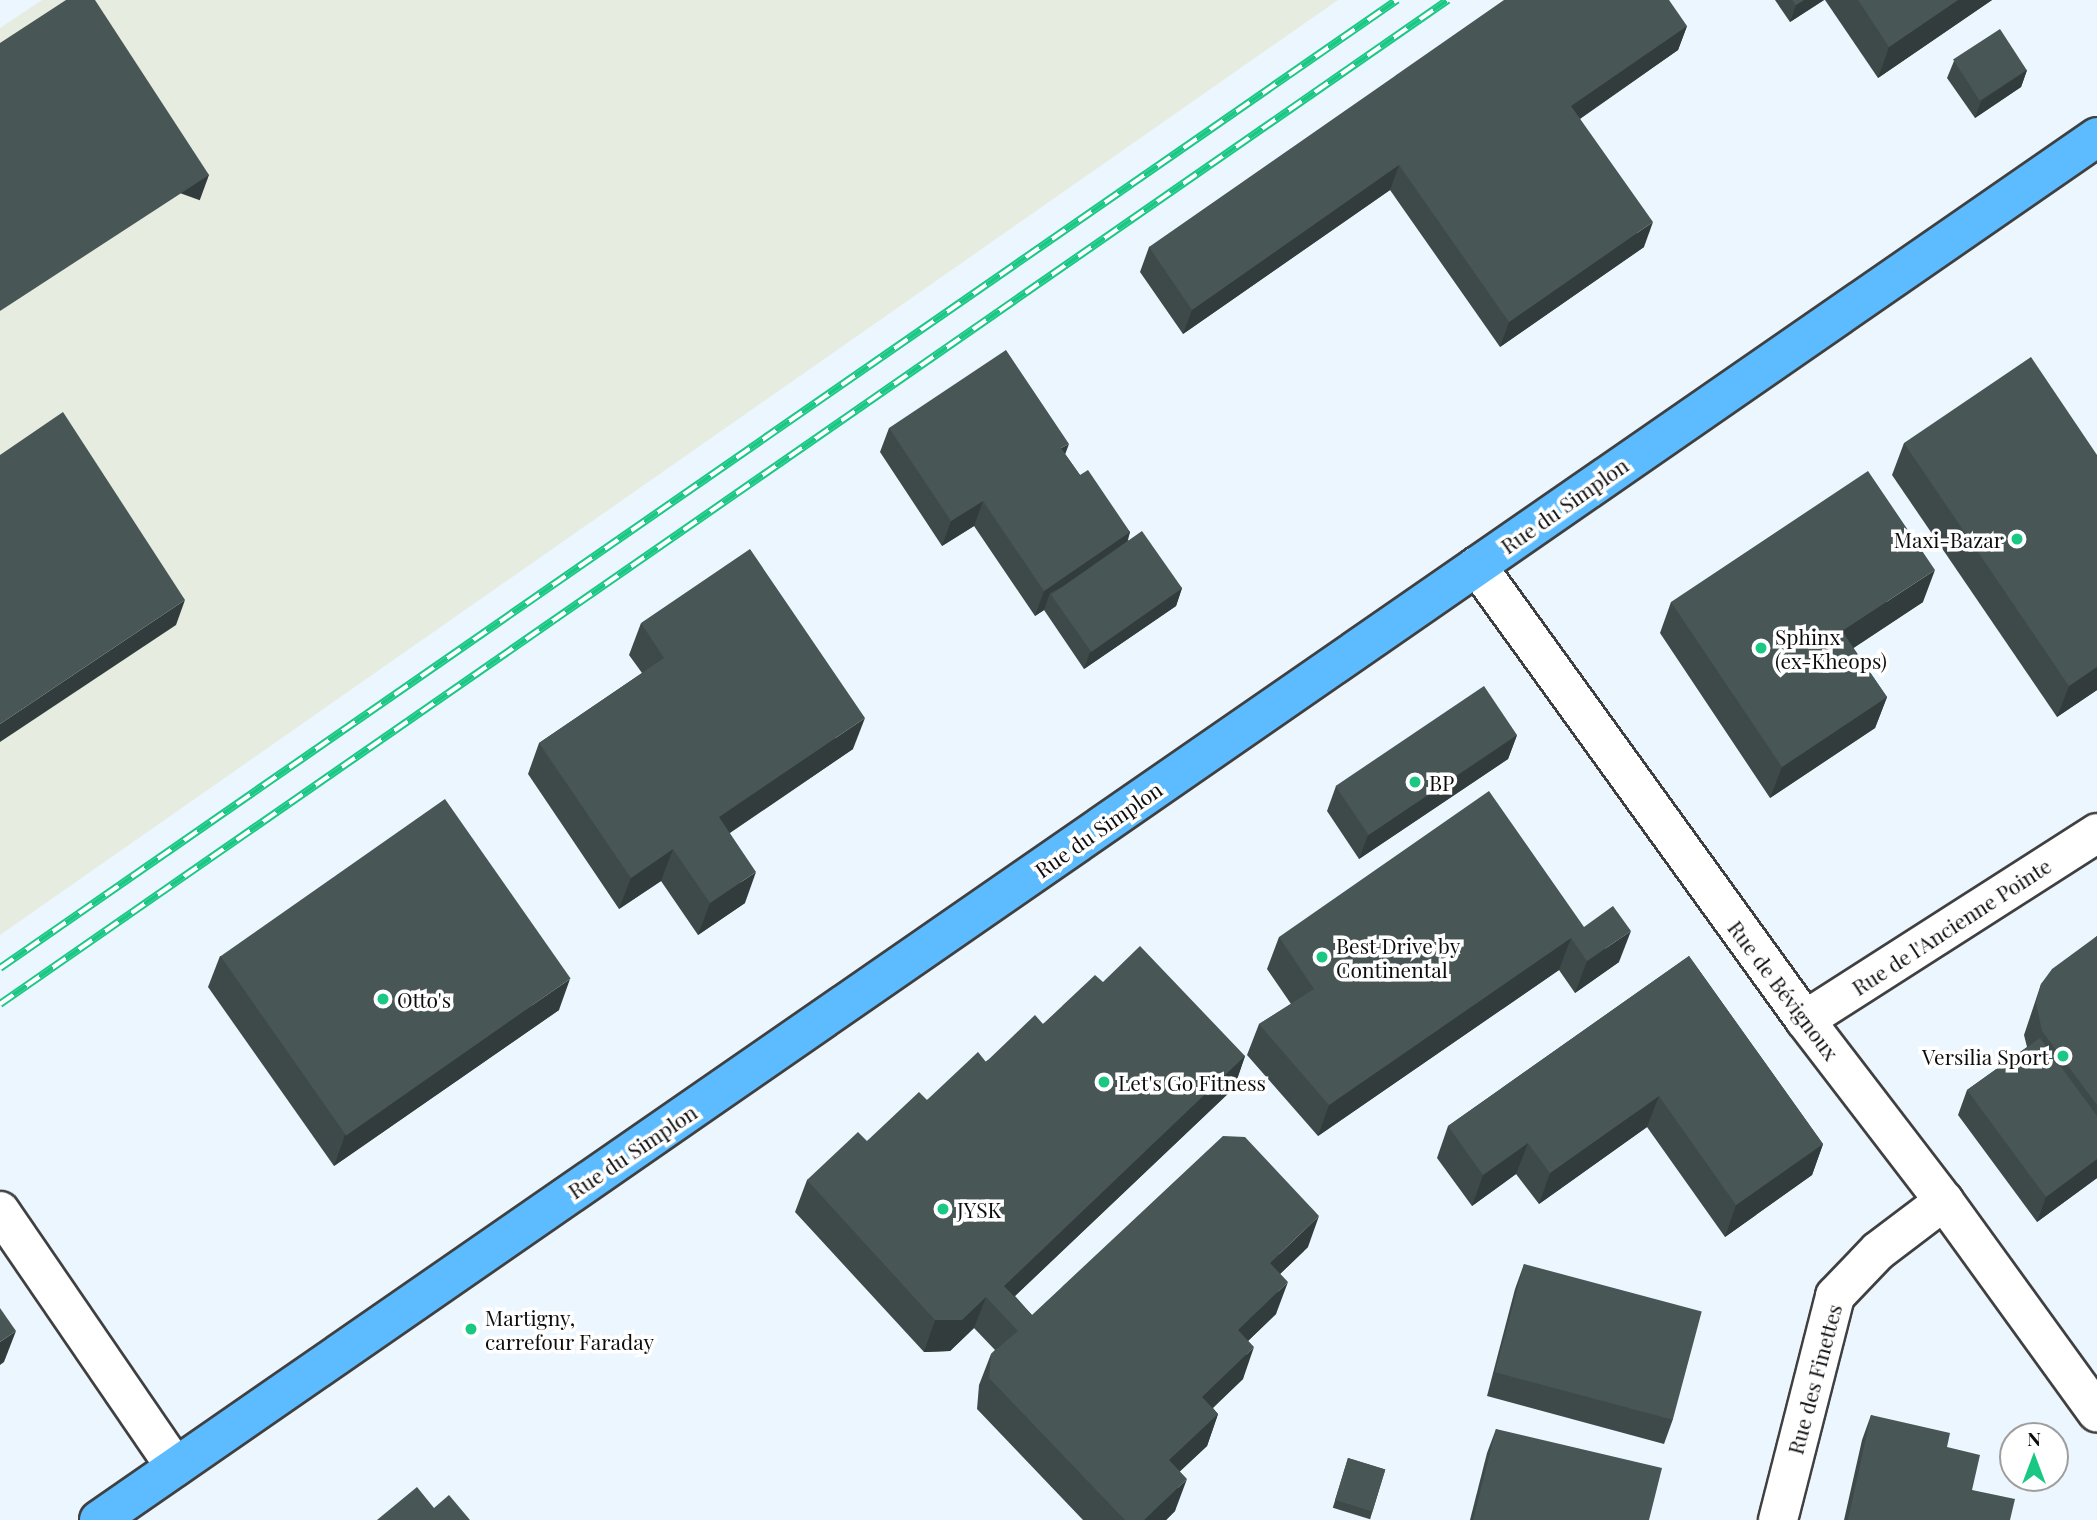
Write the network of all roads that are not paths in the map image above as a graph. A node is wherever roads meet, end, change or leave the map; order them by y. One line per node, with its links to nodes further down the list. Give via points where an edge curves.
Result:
1 (2097, 137): 2 (main road, Rue du Simplon)
2 (1477, 566): 4 (street, Rue de Bévignoux); 8 (main road, Rue du Simplon)
3 (2097, 832): 4 (street, Rue de l'Ancienne Pointe)
4 (1805, 1020): 5 (street, Rue de Bévignoux)
5 (1944, 1201): 7 (street, Rue de Bévignoux); 10 (street, Rue des Finettes, via 1878,1251 1835,1296)
6 (0, 1211): 8 (street)
7 (2097, 1412)
8 (175, 1467): 9 (main road, Rue du Simplon)
9 (99, 1520)
10 (1778, 1520)

